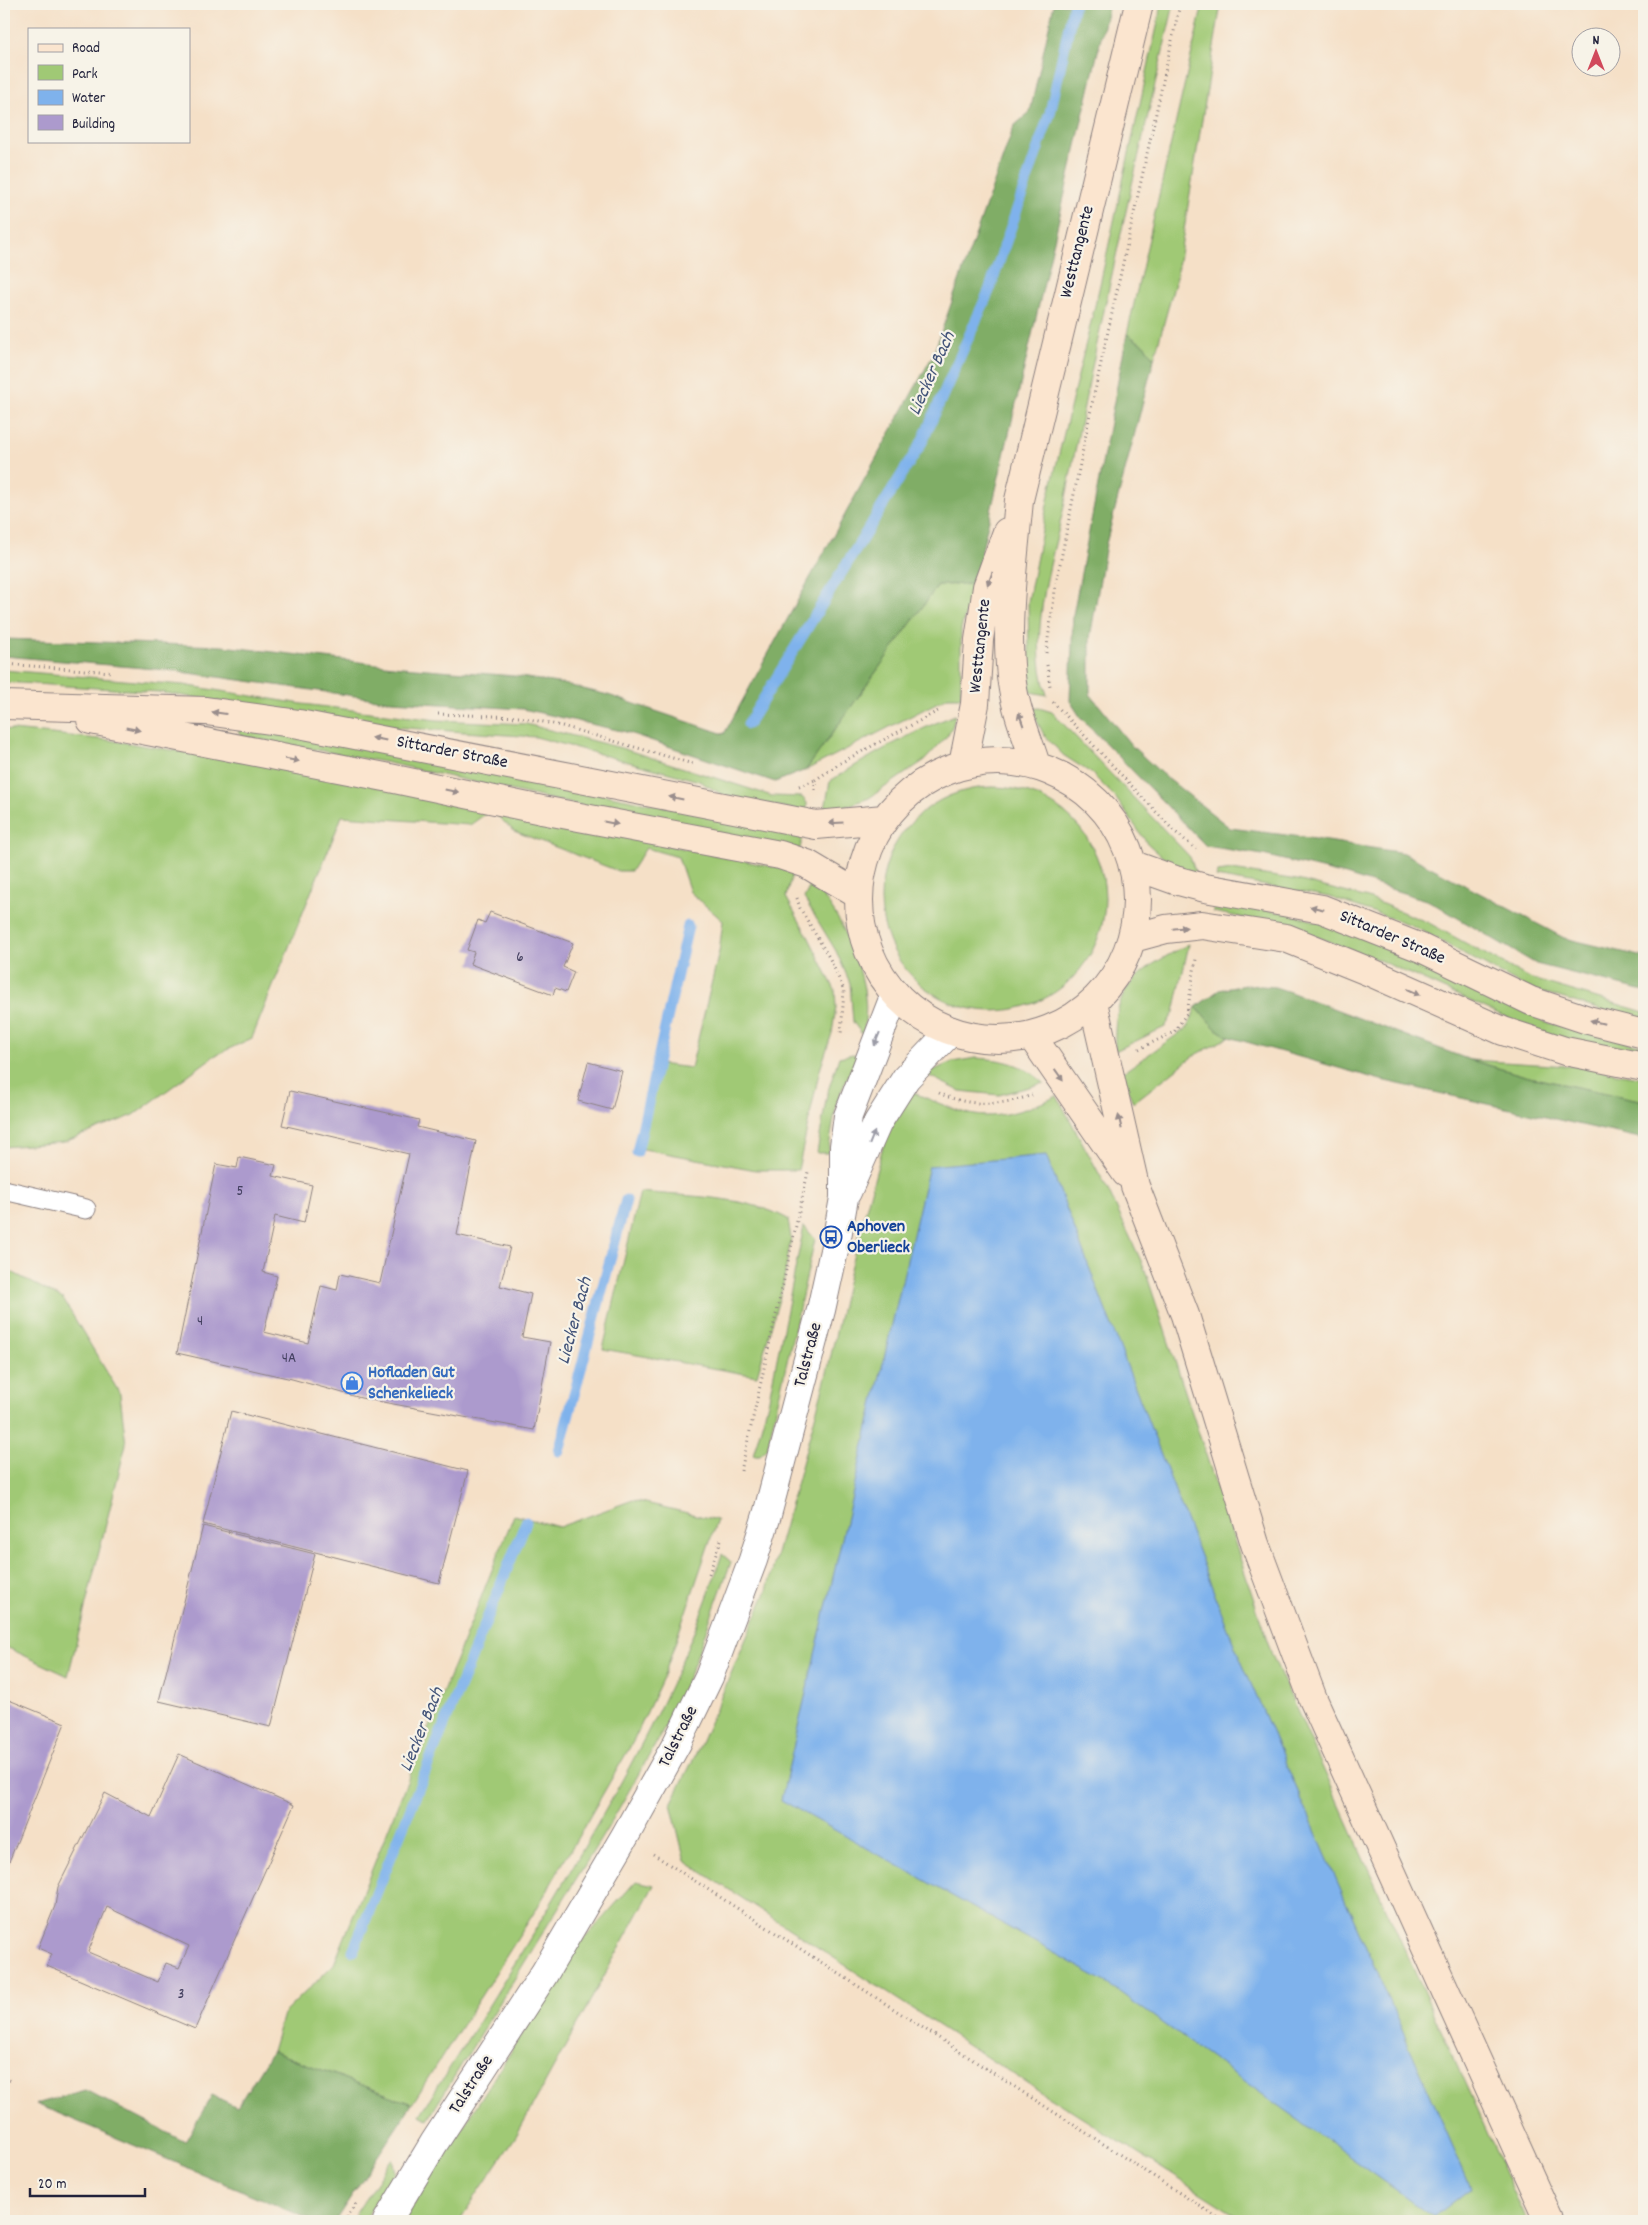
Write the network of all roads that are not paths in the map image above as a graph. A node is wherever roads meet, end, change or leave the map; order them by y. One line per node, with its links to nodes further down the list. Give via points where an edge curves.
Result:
1 (1139, 4): 2 (main road, Westtangente)
2 (1019, 500): 4 (main road, Westtangente, one-way to 4, via 987,587 979,640 975,704); 5 (main road, Westtangente, one-way to 2, via 1015,702 1010,664 1012,574)
3 (10, 704): 6 (main road, Sittarder Straße, one-way to 3, via 816,824 308,726 206,711); 8 (main road, Sittarder Straße, one-way to 8, via 780,855 807,864)
4 (963, 766): 5 (main road, via 1012,762); 6 (main road, via 917,787)
5 (1036, 766): 7 (main road, via 1064,778 1089,795 1110,818 1126,844)
6 (884, 819): 8 (main road, via 863,865)
7 (1133, 865): 9 (main road, via 1137,893); 13 (main road, Sittarder Straße, one-way to 7, via 1531,1001 1421,948 1322,909 1190,884)
8 (859, 895): 10 (main road, via 864,939 878,972)
9 (1133, 938): 11 (main road, via 1111,981); 15 (main road, one-way to 15, via 1166,929 1202,925 1286,938 1503,1031 1565,1051)
10 (895, 994): 12 (main road, via 915,1012); 18 (street, Talstraße, one-way to 18, via 848,1116 844,1146)
11 (1094, 1002): 14 (main road, via 1058,1026); 16 (main road, one-way to 11)
12 (951, 1031): 14 (main road, via 978,1038); 18 (street, Talstraße, one-way to 12, via 878,1122 906,1078)
13 (1644, 1034)
14 (1031, 1035): 16 (main road, one-way to 16)
15 (1644, 1066)
16 (1135, 1186): 21 (main road, via 1185,1315 1255,1544 1313,1699)
17 (4, 1190): 19 (lane)
18 (844, 1198): 20 (street, Talstraße, via 821,1310 753,1560 709,1677 677,1743 544,1974)
19 (86, 1209)
20 (387, 2221)
21 (1550, 2221)

